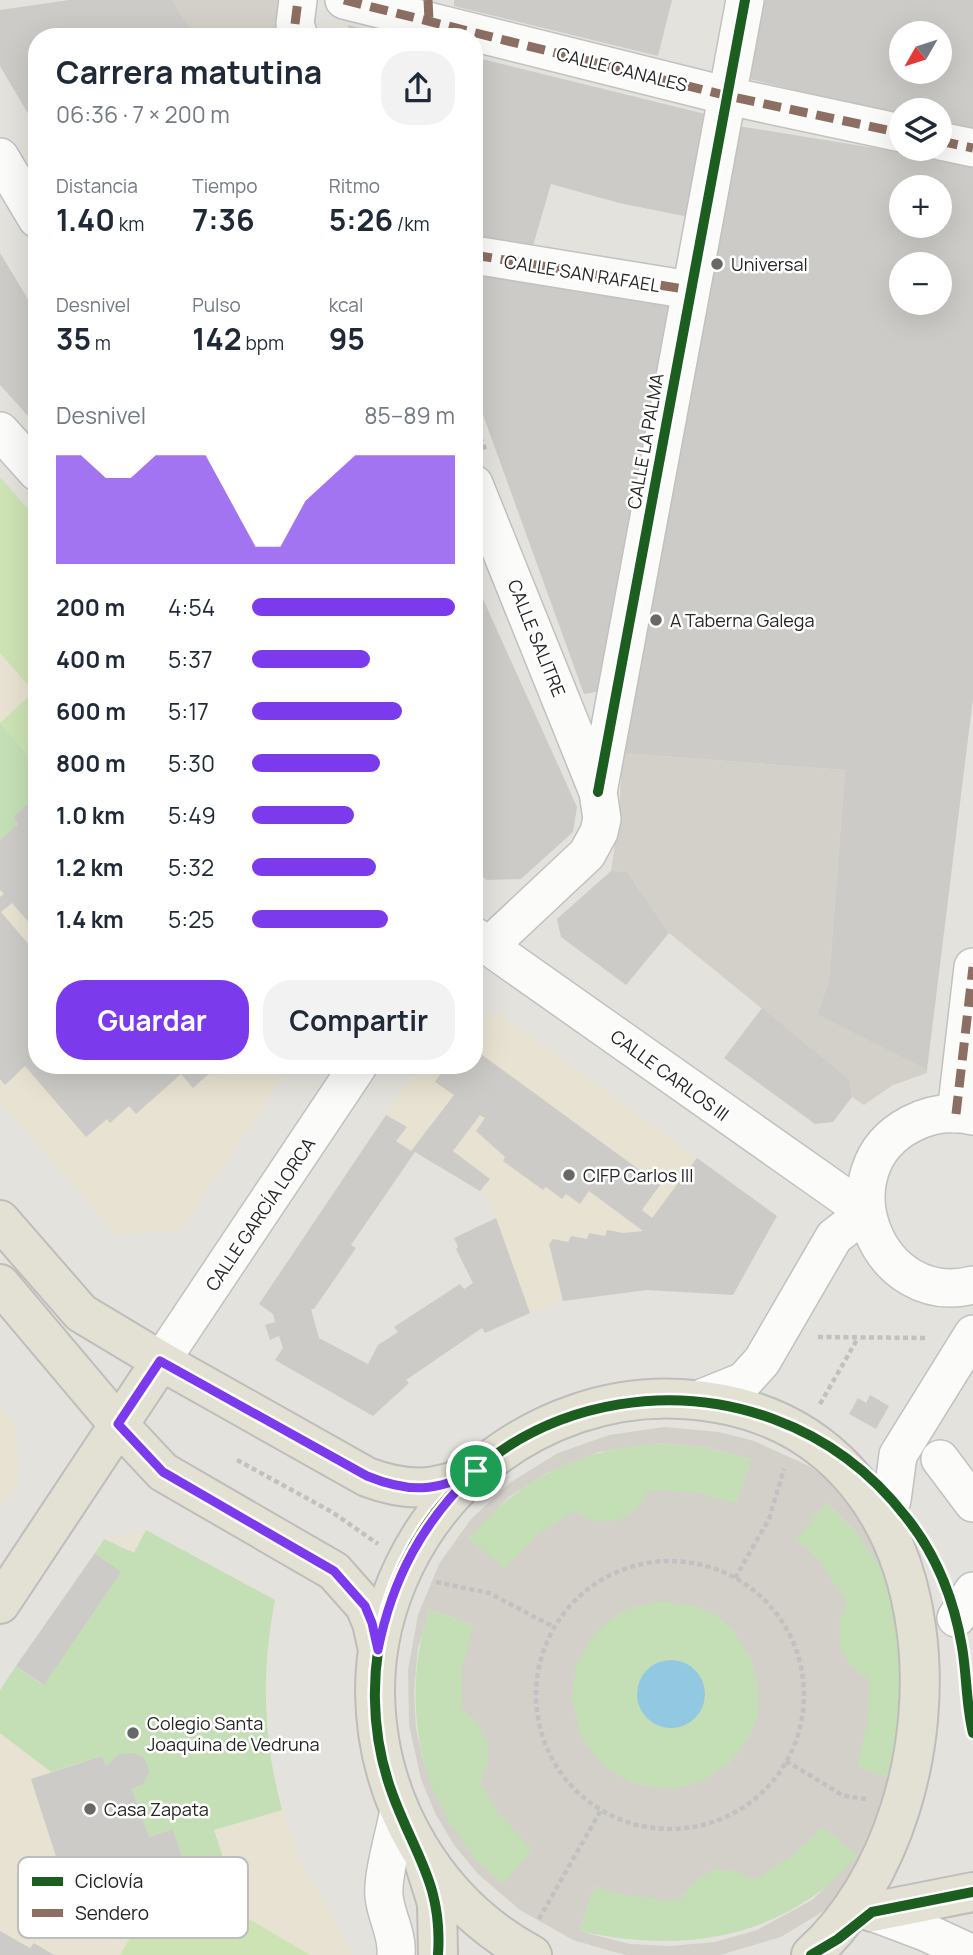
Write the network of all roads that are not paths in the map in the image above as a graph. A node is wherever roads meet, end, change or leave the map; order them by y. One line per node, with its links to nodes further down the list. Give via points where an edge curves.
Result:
1 (344, 0): 3 (street, CALLE CANALES)
2 (745, 0): 4 (street, CALLE LA PALMA)
3 (428, 10): 4 (street, CALLE CANALES)
4 (728, 96): 5 (street, CALLE CANALES); 11 (street, CALLE LA PALMA)
5 (889, 130)
6 (952, 144): 7 (street)
7 (973, 148)
8 (0, 157): 9 (street)
9 (28, 204)
10 (483, 256): 11 (street, CALLE SAN RAFAEL)
11 (690, 290): 15 (street, CALLE LA PALMA)
12 (0, 430): 13 (street)
13 (28, 462)
14 (483, 507): 15 (street, CALLE SALITRE)
15 (598, 792): 16 (street, via 599,832 587,854)
16 (483, 939)
17 (483, 942): 21 (street, CALLE CARLOS III)
18 (973, 967): 20 (street)
19 (353, 1074): 26 (street, CALLE GARCÍA LORCA)
20 (965, 1115): 21 (street, via 936,1115 898,1132 869,1175)
21 (866, 1212): 24 (street, via 882,1251 901,1271 940,1287); 27 (street, via 834,1237 762,1361 744,1381)
22 (0, 1220): 26 (main road, via 81,1312)
23 (0, 1284): 28 (main road)
24 (973, 1285)
25 (956, 1336): 31 (street, via 898,1455)
26 (160, 1361): 28 (main road); 30 (main road, via 384,1483 440,1487)
27 (696, 1400): 30 (main road, via 637,1401 579,1413 524,1437); 31 (main road, via 752,1411 806,1432 852,1462)
28 (118, 1424): 33 (main road); 35 (main road, via 163,1472 334,1571 365,1606)
29 (940, 1459): 32 (street)
30 (476, 1471): 35 (main road, via 417,1541 396,1583)
31 (892, 1500): 34 (main road)
32 (973, 1503)
33 (0, 1604)
34 (964, 1604): 36 (main road)
35 (378, 1650): 37 (main road, via 377,1731 385,1771)
36 (966, 1734)
37 (407, 1825): 41 (main road, via 432,1868 469,1910 504,1938); 44 (street, via 383,1889); 45 (main road, via 437,1903)
38 (911, 1868): 40 (main road)
39 (973, 1892): 40 (main road)
40 (872, 1912): 42 (main road); 43 (street)
41 (535, 1938)
42 (819, 1952)
43 (973, 1954)
44 (396, 1955)
45 (438, 1955)

